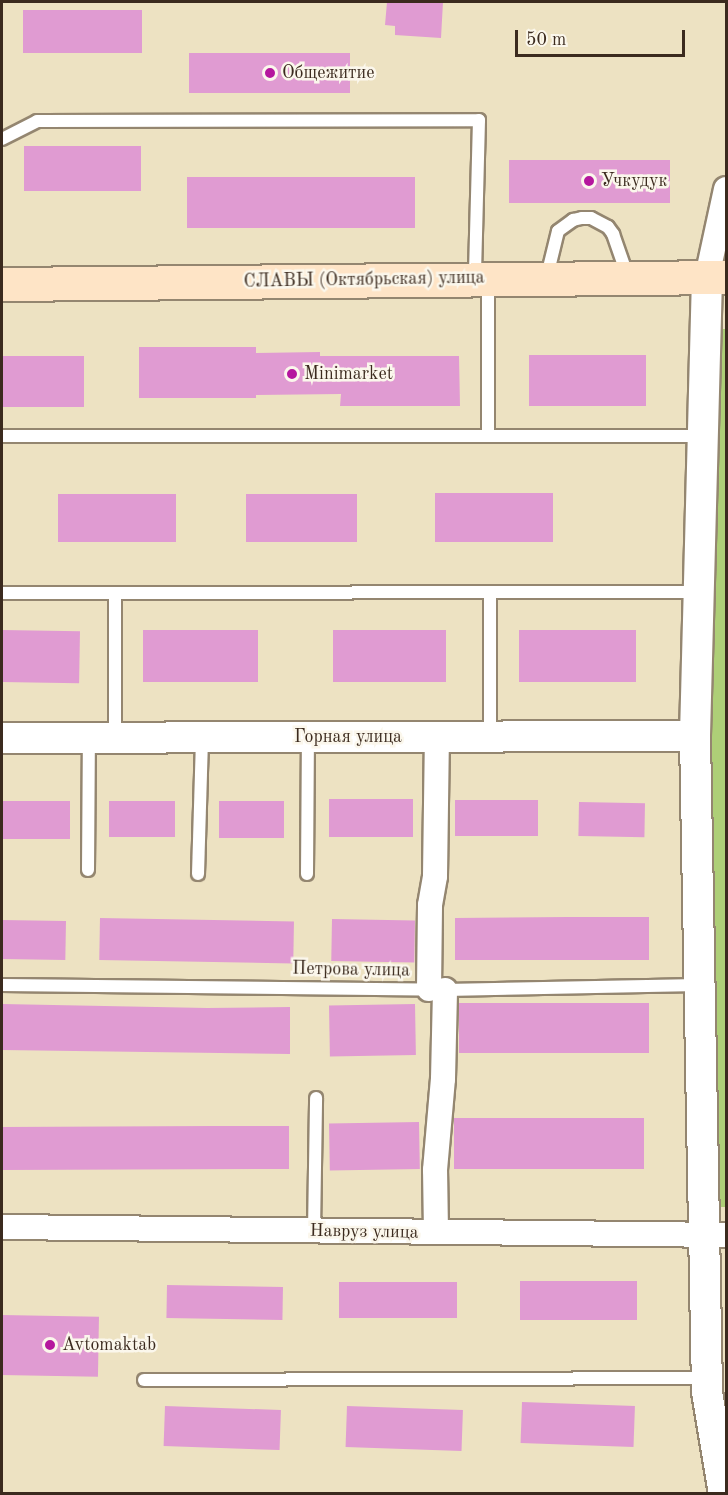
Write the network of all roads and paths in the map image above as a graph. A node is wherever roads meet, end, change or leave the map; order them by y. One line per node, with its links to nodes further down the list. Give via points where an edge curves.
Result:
1 (2, 139): 5 (lane, via 37,121 479,120)
2 (726, 189): 3 (street)
3 (717, 277): 4 (main road, СЛАВЫ (Октябрьская) улица); 10 (street)
4 (628, 278): 6 (main road, СЛАВЫ (Октябрьская) улица); 6 (lane, via 608,227 582,218 558,231)
5 (482, 279): 6 (main road, СЛАВЫ (Октябрьская) улица); 7 (main road, СЛАВЫ (Октябрьская) улица); 9 (lane)
6 (546, 279)
7 (2, 284)
8 (2, 436): 9 (lane)
9 (488, 436): 10 (lane)
10 (703, 436): 12 (street)
11 (490, 592): 12 (lane); 14 (lane); 15 (lane)
12 (699, 592): 16 (street)
13 (2, 593): 14 (lane)
14 (115, 593): 20 (lane)
15 (490, 736): 16 (street, Горная улица); 18 (street, Горная улица)
16 (695, 736): 26 (street)
17 (308, 737): 18 (street, Горная улица); 21 (street, Горная улица); 24 (lane)
18 (437, 737): 27 (street, via 435,876 430,905)
19 (2, 738): 20 (street, Горная улица)
20 (102, 738): 21 (street, Горная улица); 22 (lane)
21 (202, 738): 23 (lane)
22 (88, 870)
23 (198, 874)
24 (307, 874)
25 (2, 985): 27 (lane, Петрова улица)
26 (699, 986): 27 (lane, Петрова улица); 32 (street)
27 (437, 989): 31 (street, via 443,1079 435,1170)
28 (316, 1098): 30 (lane)
29 (2, 1227): 30 (street, Навруз улица)
30 (314, 1231): 31 (street, Навруз улица)
31 (436, 1232): 32 (street, Навруз улица)
32 (715, 1235): 33 (street)
33 (706, 1378): 34 (lane); 35 (street)
34 (144, 1380)
35 (724, 1494)

